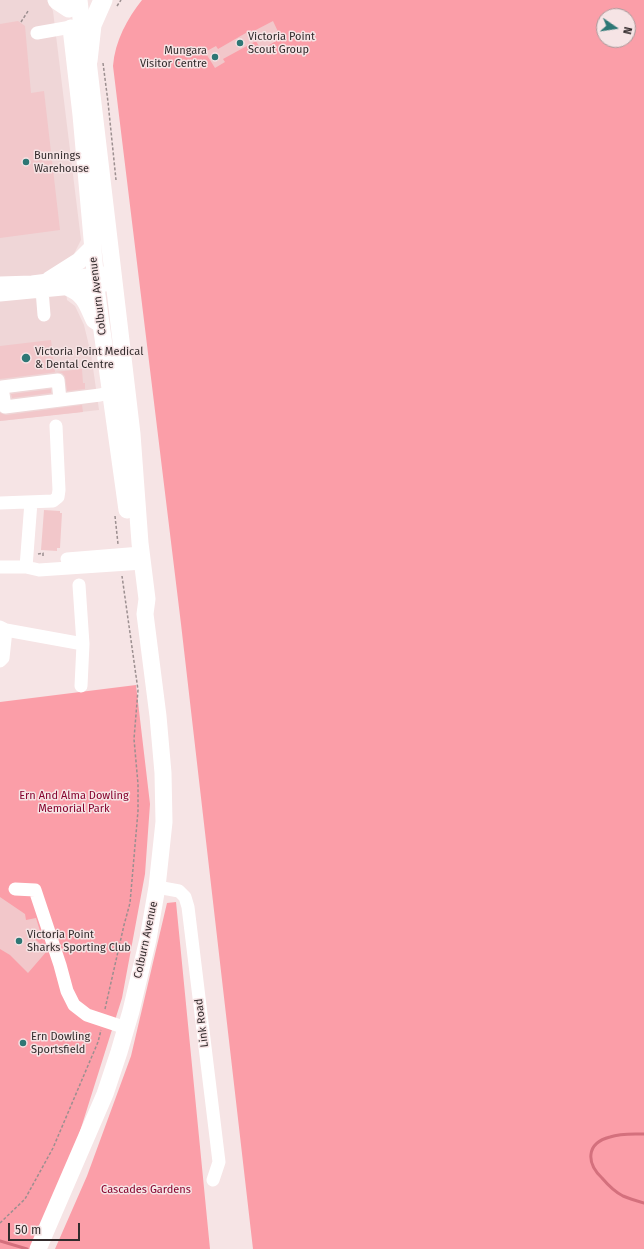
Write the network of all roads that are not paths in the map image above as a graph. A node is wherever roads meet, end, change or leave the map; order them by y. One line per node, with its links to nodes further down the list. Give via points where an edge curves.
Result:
1 (68, 2): 3 (main road, Colburn Avenue); 5 (main road, Colburn Avenue)
2 (110, 4): 5 (highway, via 92,25)
3 (71, 27): 4 (street); 6 (main road, Colburn Avenue)
4 (37, 33)
5 (95, 59): 7 (main road, Colburn Avenue)
6 (92, 248): 8 (main road, Colburn Avenue); 10 (main road, via 80,261)
7 (114, 278): 8 (street); 20 (main road, Colburn Avenue, via 132,434)
8 (95, 280): 10 (street); 11 (street); 14 (main road, Colburn Avenue)
9 (0, 283): 10 (street, via 32,282)
10 (46, 285): 11 (street); 12 (street); 13 (street)
11 (69, 288): 14 (main road, via 78,292 94,320)
12 (0, 295)
13 (44, 315)
14 (100, 323): 15 (main road, Colburn Avenue)
15 (111, 392): 16 (street); 20 (main road, Colburn Avenue)
16 (60, 400)
17 (56, 426): 18 (street, via 58,498 53,501)
18 (31, 502): 19 (street); 22 (street)
19 (0, 503)
20 (132, 559): 22 (street, via 51,565 39,570); 28 (main road, Colburn Avenue, via 148,599 145,614 163,773 164,822)
21 (0, 567): 22 (street)
22 (26, 567)
23 (79, 585): 25 (street)
24 (3, 628): 25 (street); 26 (street, via 3,658)
25 (83, 644): 27 (street)
26 (0, 661)
27 (81, 686)
28 (157, 887): 30 (main road, Colburn Avenue, via 148,939); 31 (street, Link Road, via 179,891 185,897 188,907 218,1162)
29 (15, 890): 30 (street, via 35,890 67,991 74,1005 87,1015)
30 (126, 1028): 32 (main road, Colburn Avenue, via 104,1094)
31 (213, 1180)
32 (38, 1249)

